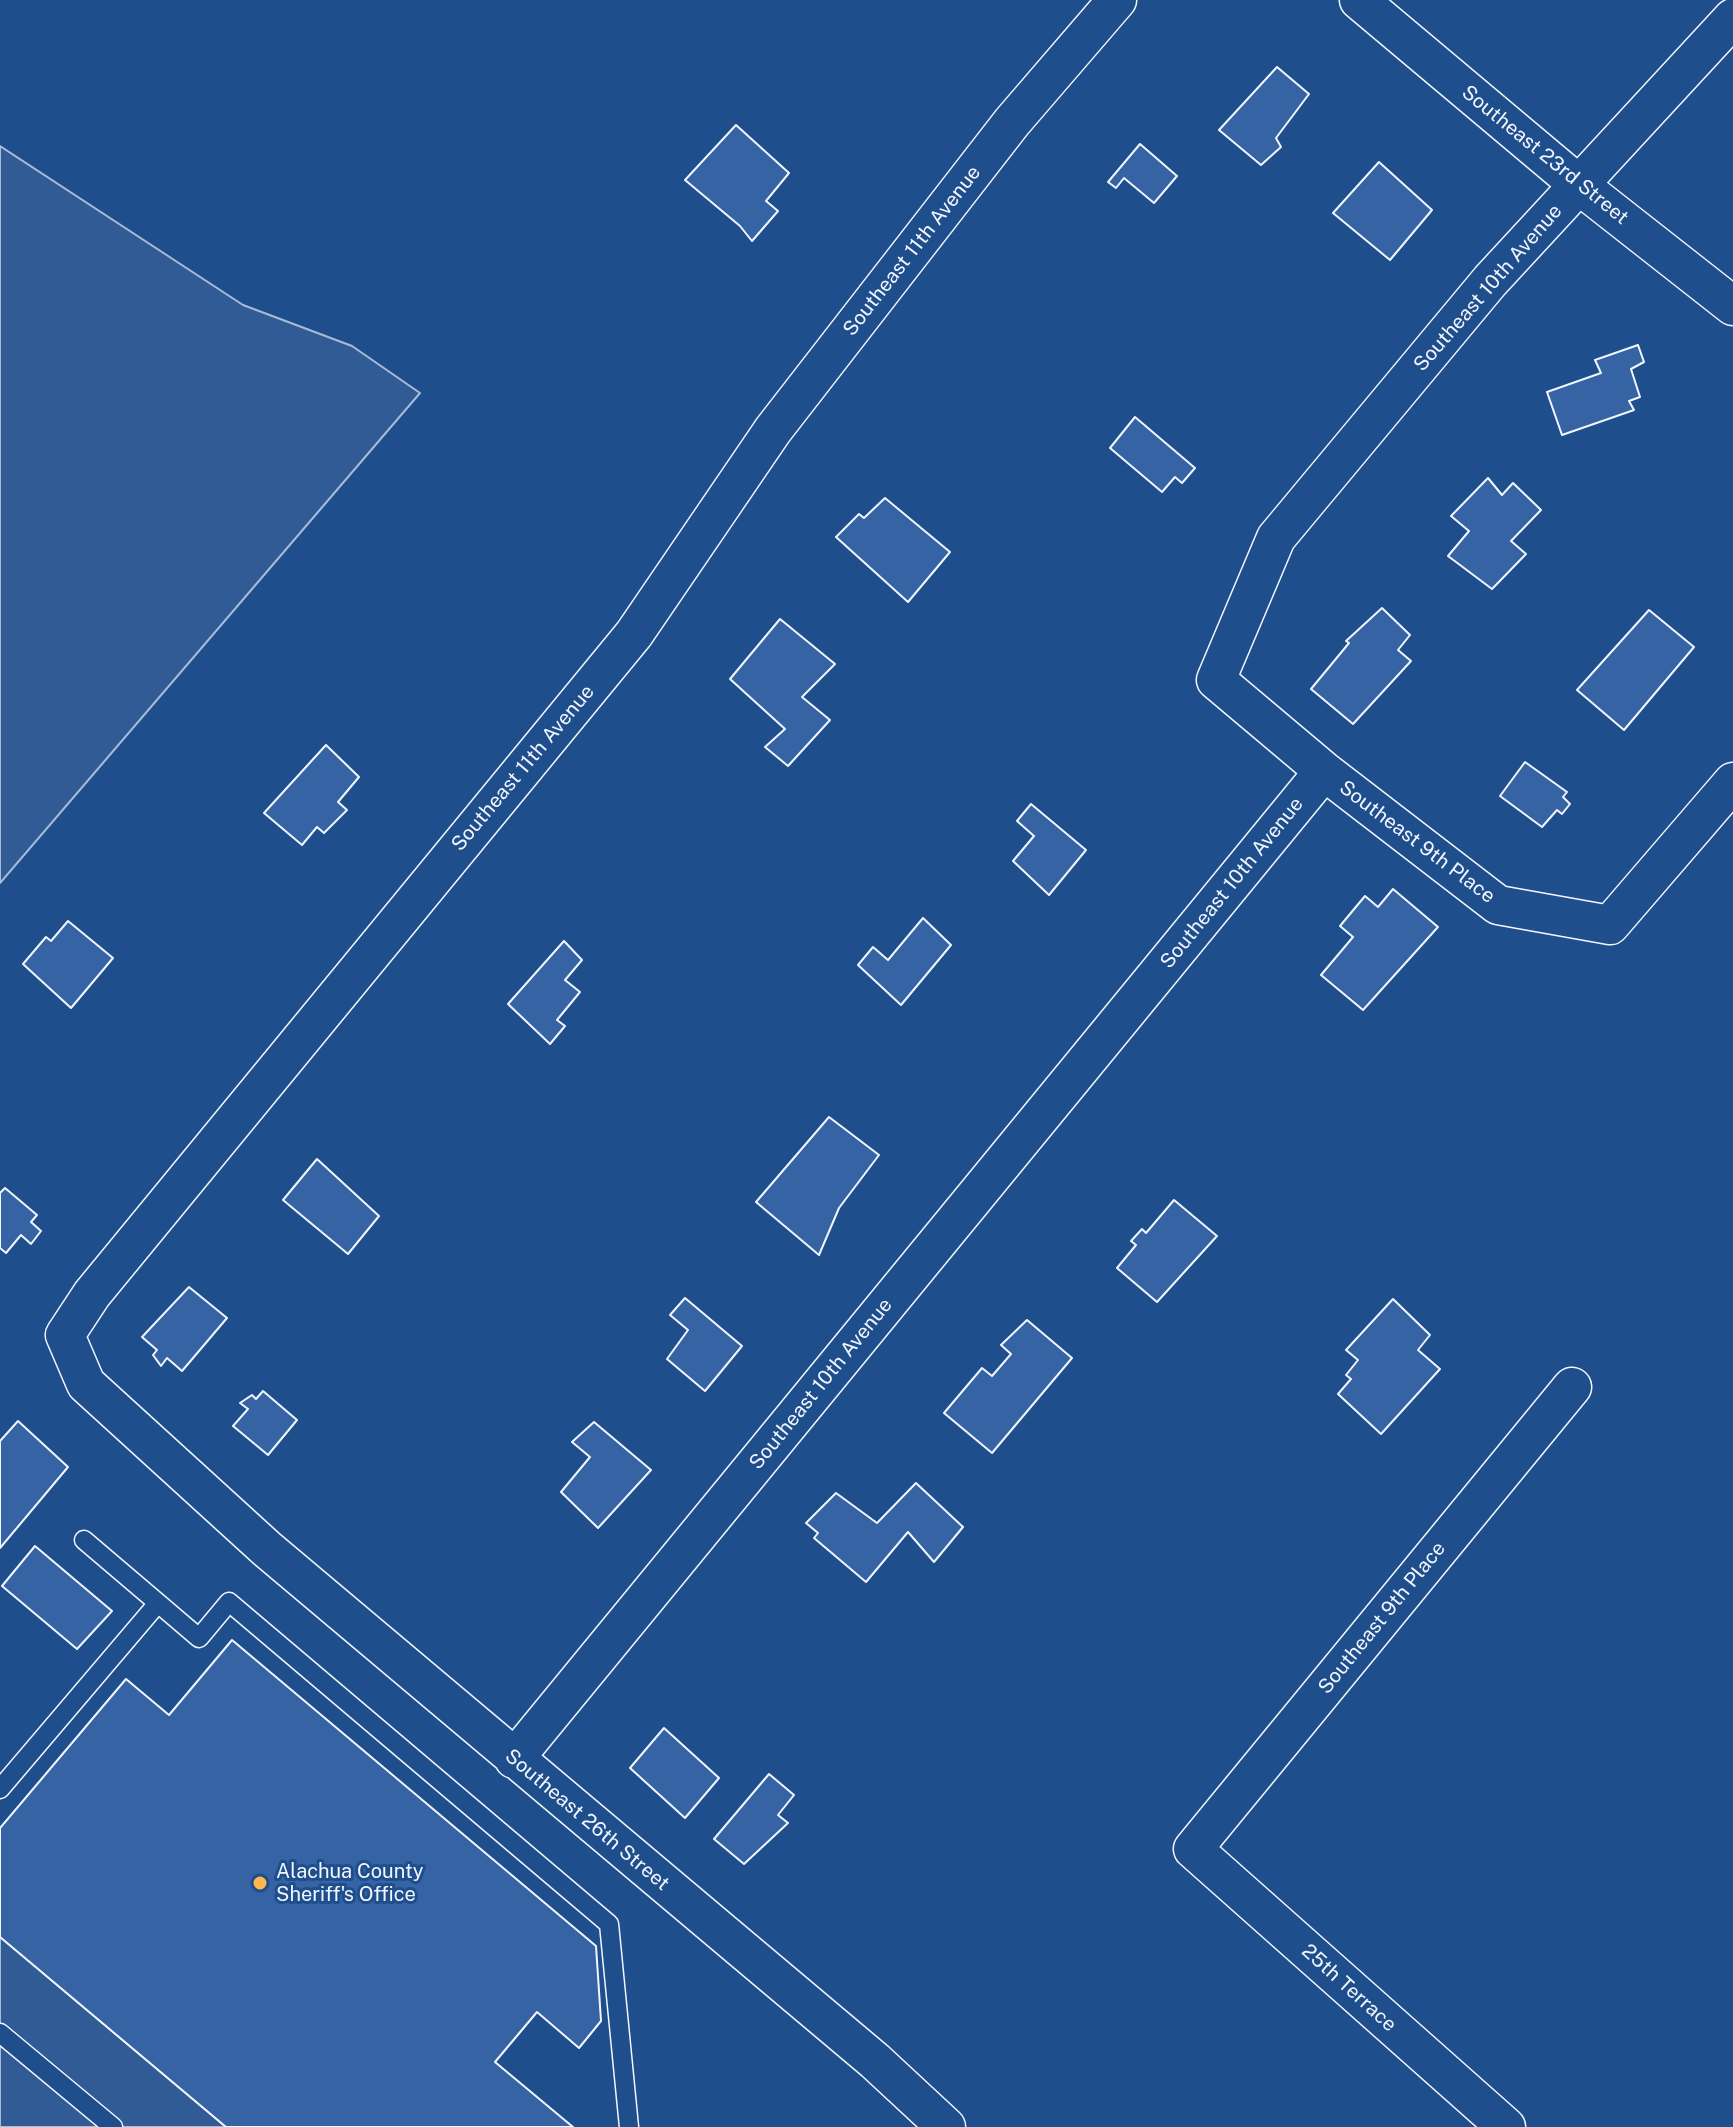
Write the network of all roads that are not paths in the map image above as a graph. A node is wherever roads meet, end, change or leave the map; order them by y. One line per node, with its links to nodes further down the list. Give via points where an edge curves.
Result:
1 (1117, 0): 9 (street, Southeast 11th Avenue, via 1012,122 773,430 634,634 313,1021 92,1294 65,1335 86,1384)
2 (1359, 0): 4 (street, Southeast 23rd Street)
3 (1733, 18): 4 (street, Southeast 10th Avenue)
4 (1579, 185): 5 (street, Southeast 23rd Street); 6 (street, Southeast 10th Avenue, via 1490,281 1276,538 1216,680)
5 (1733, 306)
6 (1324, 771): 7 (street, Southeast 9th Place, via 1498,905 1610,925); 12 (street, Southeast 10th Avenue)
7 (1733, 782)
8 (1572, 1387): 14 (street, Southeast 9th Place)
9 (226, 1513): 12 (street, Southeast 26th Street)
10 (84, 1540): 11 (lane)
11 (158, 1603): 13 (lane); 17 (lane, via 199,1638 229,1602 609,1924)
12 (514, 1759): 18 (street, Southeast 26th Street, via 875,2061)
13 (0, 1789)
14 (1193, 1849): 19 (street, 25th Terrace)
15 (0, 2033): 16 (lane)
16 (100, 2123)
17 (629, 2127)
18 (946, 2127)
19 (1506, 2127)

